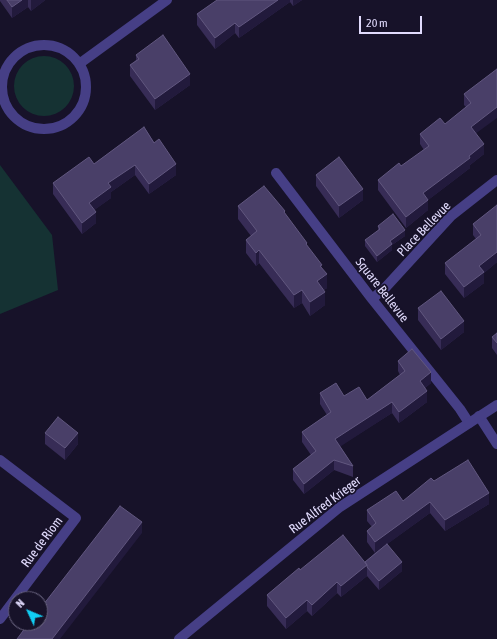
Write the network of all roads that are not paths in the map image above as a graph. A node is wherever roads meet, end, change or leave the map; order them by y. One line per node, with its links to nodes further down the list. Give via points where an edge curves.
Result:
1 (167, 0): 2 (street)
2 (79, 64): 2 (street, via 70,54 58,47 31,47 19,53 9,63 2,89 5,102 12,114 22,123 36,128 50,128 63,124 74,116 82,104 86,90 85,76)
3 (276, 173): 5 (street, Square Bellevue)
4 (497, 180): 5 (street, Place Bellevue, via 451,216)
5 (372, 299): 8 (street, Square Bellevue)
6 (497, 405): 7 (street, Rue Alfred Krieger)
7 (479, 416): 8 (street, Rue Alfred Krieger); 9 (street)
8 (469, 423): 12 (street, Rue Alfred Krieger, via 340,507)
9 (497, 444)
10 (0, 460): 11 (street, Rue de Riom, via 76,518)
11 (0, 619)
12 (179, 639)

